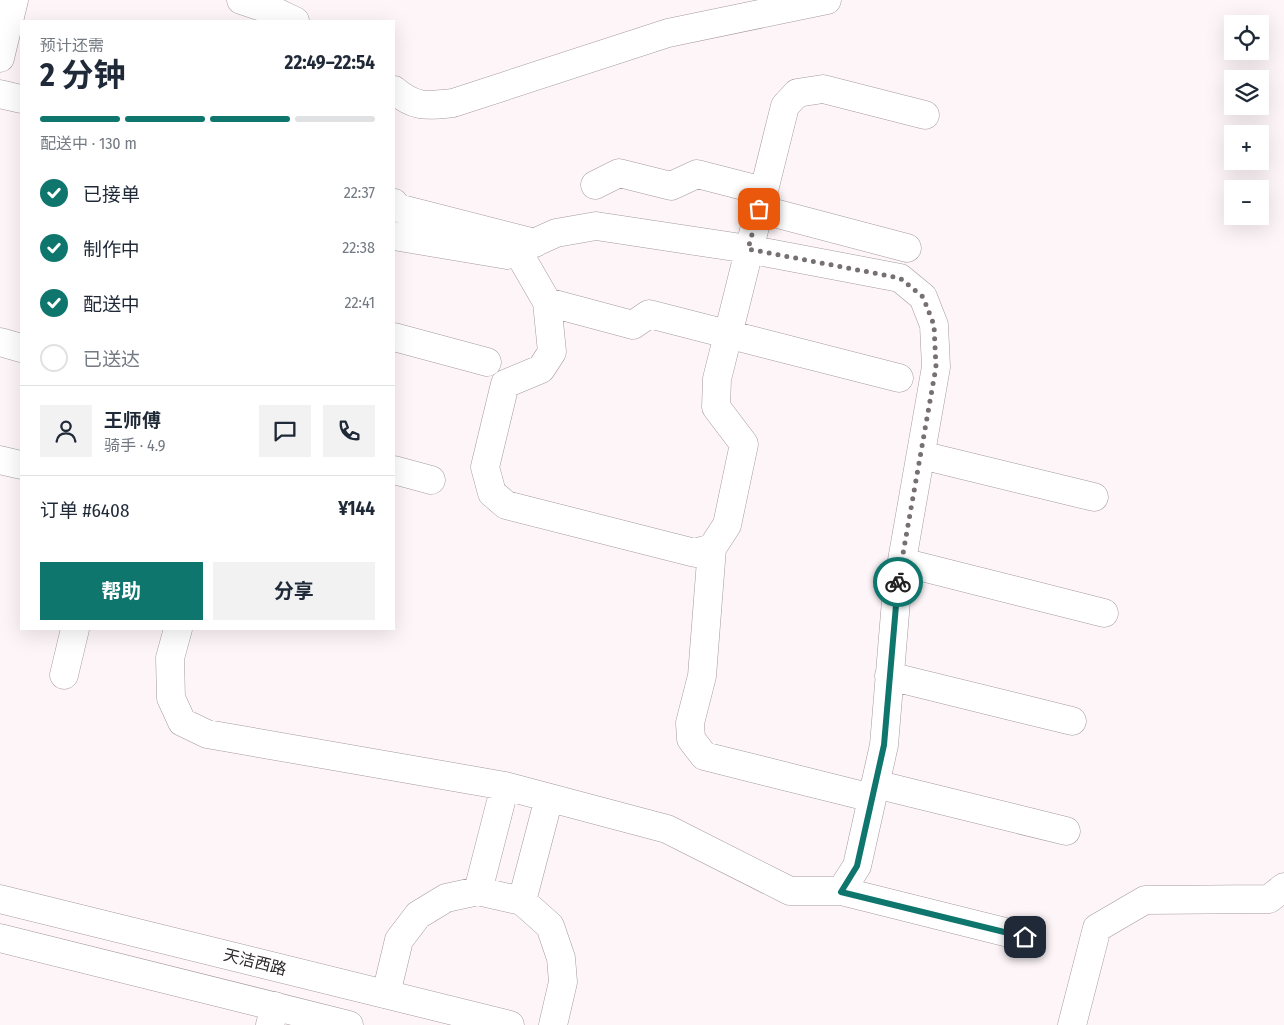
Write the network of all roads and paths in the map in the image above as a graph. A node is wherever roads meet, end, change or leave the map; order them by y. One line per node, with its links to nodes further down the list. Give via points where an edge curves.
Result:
1 (14, 0): 5 (street)
2 (241, 0): 4 (street)
3 (827, 0): 6 (street, via 668,33 453,103 426,106 404,98)
4 (293, 20)
5 (0, 58)
6 (395, 91)
7 (0, 94): 8 (street)
8 (20, 99)
9 (925, 115): 11 (street, via 823,89 797,93 785,106)
10 (595, 185): 11 (street, via 619,173 671,186 698,174)
11 (761, 200): 15 (street); 16 (street)
12 (395, 204): 14 (street, via 398,208)
13 (395, 236): 14 (street, via 507,255)
14 (526, 246): 16 (street, via 556,233 596,226); 17 (street)
15 (907, 248)
16 (748, 249): 18 (street); 24 (street, via 900,278 923,297 934,325 936,367)
17 (547, 302): 18 (street, via 632,325 649,314); 30 (street, via 552,352 542,369 505,384 485,467 492,493 506,505 695,553)
18 (728, 334): 23 (street); 30 (street, via 717,380 716,407 744,444 727,525)
19 (395, 337): 22 (street)
20 (0, 342): 21 (street)
21 (20, 348)
22 (487, 362)
23 (899, 378)
24 (920, 455): 29 (street); 31 (street)
25 (0, 460): 26 (street)
26 (20, 465)
27 (395, 470): 28 (street)
28 (431, 480)
29 (1094, 496)
30 (712, 548): 39 (street, via 702,676 690,723 691,739 704,756)
31 (902, 562): 32 (street); 36 (street)
32 (1104, 613)
33 (75, 630): 35 (street)
34 (178, 630): 38 (street, via 170,658 171,698 182,722 207,734)
35 (64, 675)
36 (890, 676): 37 (street); 39 (street, via 884,745)
37 (1072, 721)
38 (504, 786): 40 (street); 43 (street)
39 (874, 791): 41 (street); 44 (street, via 857,866)
40 (549, 798): 44 (street, via 667,829 790,891); 46 (street)
41 (1066, 831)
42 (1284, 887): 55 (street, via 1269,899 1145,900 1097,928)
43 (478, 890): 46 (street); 49 (street, via 446,898 418,915 399,940)
44 (841, 892): 47 (street)
45 (0, 900): 49 (street, 天洁西路)
46 (522, 901): 54 (street, via 550,926 561,958 563,982)
47 (1025, 937)
48 (0, 938): 50 (street)
49 (386, 994): 53 (street, 天洁西路)
50 (273, 1016): 51 (street)
51 (299, 1019): 52 (street)
52 (349, 1025)
53 (510, 1025)
54 (552, 1025)
55 (1072, 1025)

